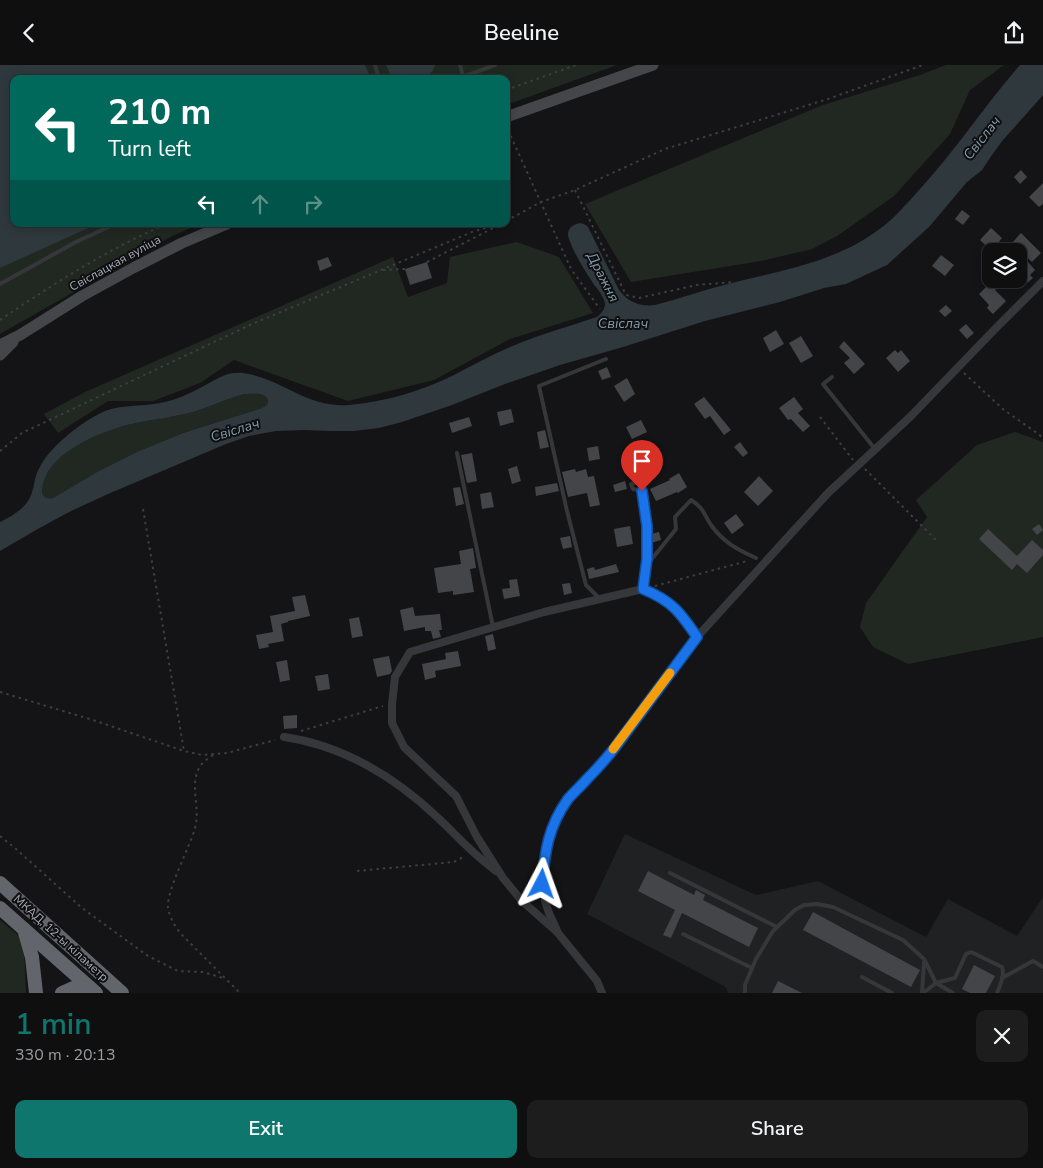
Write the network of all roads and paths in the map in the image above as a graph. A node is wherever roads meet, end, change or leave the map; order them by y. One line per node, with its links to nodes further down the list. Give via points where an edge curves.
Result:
1 (495, 65): 5 (lane)
2 (576, 65): 6 (path)
3 (653, 65): 7 (main road)
4 (923, 65): 9 (path, via 828,99 665,149)
5 (466, 75)
6 (510, 89)
7 (510, 116)
8 (510, 134): 10 (path)
9 (575, 190): 10 (path); 21 (path, via 626,295 639,297 697,285)
10 (541, 202): 11 (path); 23 (path, via 571,269)
11 (510, 219)
12 (109, 227): 22 (lane)
13 (158, 227): 24 (path, via 74,272)
14 (220, 227): 25 (main road, Свіслацкая вуліца, via 135,267)
15 (489, 227): 19 (path)
16 (493, 227): 17 (path)
17 (427, 262)
18 (404, 269): 19 (path)
19 (381, 270): 34 (path, via 252,324 22,433)
20 (1043, 281): 29 (street)
21 (733, 282)
22 (0, 284)
23 (600, 309)
24 (0, 320)
25 (20, 335): 26 (main road, Свіслацкая вуліца); 27 (main road, Свіслацкая вуліца)
26 (0, 345)
27 (0, 355)
28 (606, 359): 43 (lane, via 539,386 586,585)
29 (958, 368): 32 (path, via 1004,410); 33 (street)
30 (832, 377): 33 (lane, via 823,384)
31 (820, 417): 36 (path)
32 (1043, 438)
33 (875, 449): 36 (street)
34 (0, 451)
35 (457, 453): 44 (lane)
36 (858, 465): 39 (path); 45 (street, via 828,493)
37 (642, 491): 41 (lane, via 647,526)
38 (143, 509): 46 (path, via 184,751)
39 (937, 541)
40 (756, 558): 41 (lane, via 722,538 700,505 691,500 675,517 676,529); 42 (path)
41 (646, 565): 42 (lane)
42 (643, 589): 43 (street); 45 (street, via 669,602)
43 (600, 599): 44 (street)
44 (493, 627): 53 (street, via 410,652 395,677 392,723 404,747 456,796)
45 (697, 637): 58 (street, via 613,750 569,798 560,813 545,851 542,884)
46 (0, 692)
47 (284, 737): 50 (street, via 328,747 368,765 437,816)
48 (213, 755): 65 (path, via 201,765 195,780 196,827 168,907 173,924)
49 (0, 836): 65 (path, via 82,908 148,956 178,971 203,972)
50 (471, 851): 51 (path, via 454,862); 53 (street)
51 (357, 871)
52 (670, 873): 56 (lane)
53 (503, 878): 58 (street, via 522,901)
54 (0, 883): 70 (highway, МКАД, 12-ы кіламетр)
55 (0, 908): 57 (highway, МКАД, 12-ы кіламетр)
56 (777, 927): 60 (lane, via 804,905 833,907 903,940); 62 (lane)
57 (24, 928): 67 (highway, МКАД, 12-ы кіламетр); 68 (highway, via 32,957)
58 (558, 933): 72 (street, via 597,981)
59 (683, 934): 62 (lane)
60 (924, 959): 66 (lane); 75 (lane)
61 (1043, 967): 64 (lane, via 1033,961)
62 (752, 968): 73 (lane)
63 (862, 977): 74 (lane)
64 (1002, 977): 66 (lane, via 1002,967 971,952 966,954 955,978); 77 (lane)
65 (225, 978): 71 (path)
66 (936, 983): 75 (lane); 76 (lane)
67 (92, 990): 69 (highway, via 72,988)
68 (36, 993)
69 (62, 993)
70 (122, 993)
71 (240, 993)
72 (602, 993)
73 (745, 993)
74 (892, 993)
75 (922, 993)
76 (953, 993)
77 (997, 993)

